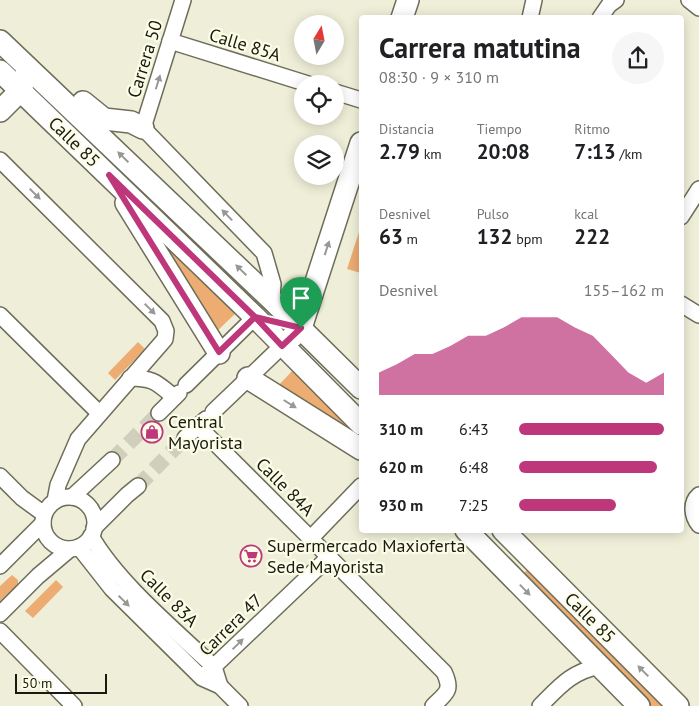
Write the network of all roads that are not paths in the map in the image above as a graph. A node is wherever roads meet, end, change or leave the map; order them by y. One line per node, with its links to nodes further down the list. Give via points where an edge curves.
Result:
1 (183, 0): 11 (street, Carrera 50)
2 (408, 0): 7 (main road)
3 (534, 0): 8 (street)
4 (616, 0): 9 (street)
5 (689, 0): 6 (street)
6 (699, 8)
7 (403, 15)
8 (531, 15)
9 (602, 15)
10 (0, 41): 12 (main road, Calle 85)
11 (170, 41): 14 (street, Calle 85A); 20 (street, Carrera 50, one-way to 11)
12 (27, 66): 15 (main road); 16 (main road, Calle 85)
13 (0, 71): 15 (main road, Calle 85)
14 (294, 80)
15 (21, 90): 16 (main road, via 37,93); 19 (main road); 23 (main road, Calle 85)
16 (54, 91): 20 (main road, via 75,96 104,119 131,122); 26 (main road, Calle 85, one-way to 16)
17 (344, 95): 18 (street)
18 (359, 99)
19 (0, 111)
20 (143, 128): 26 (street, one-way to 20, via 273,284 264,254)
21 (359, 149): 31 (main road, one-way to 21)
22 (0, 160): 34 (street, one-way to 34, via 162,321 165,339)
23 (109, 175): 30 (main road, Calle 85); 33 (main road)
24 (699, 189): 25 (street)
25 (684, 212)
26 (272, 300): 31 (main road, Calle 85)
27 (684, 306): 29 (street)
28 (0, 315): 38 (street)
29 (699, 315)
30 (255, 317): 31 (main road); 32 (main road, Calle 85); 33 (street)
31 (301, 328): 32 (main road); 36 (main road, Calle 85)
32 (282, 346): 35 (street); 41 (main road, Calle 85)
33 (219, 352): 37 (street)
34 (130, 378): 37 (street, via 149,378); 38 (street)
35 (248, 378): 40 (street); 43 (main road, one-way to 43)
36 (359, 386)
37 (180, 392): 39 (street)
38 (99, 413): 50 (street, via 75,445 58,485)
39 (159, 413)
40 (206, 419): 42 (street); 56 (street, Calle 84A)
41 (359, 422)
42 (185, 438)
43 (359, 448)
44 (112, 460): 49 (street)
45 (0, 476): 51 (street)
46 (138, 486): 53 (street)
47 (359, 488): 56 (street)
48 (699, 495): 52 (street, via 692,511)
49 (72, 498): 50 (street); 53 (street, via 80,500 92,511)
50 (55, 501): 51 (street)
51 (44, 519): 57 (street, via 48,538 54,544); 60 (street)
52 (699, 525)
53 (93, 532): 57 (street); 65 (street, Calle 83A, via 102,554)
54 (469, 533): 61 (main road, Calle 85)
55 (506, 533): 58 (main road, Calle 85)
56 (310, 539): 59 (street, Calle 84A)
57 (74, 548): 62 (street, via 38,576); 66 (street, Calle 83A, one-way to 66)
58 (522, 549): 61 (main road); 73 (main road, Calle 85, one-way to 58)
59 (329, 557): 65 (street, Carrera 47, one-way to 59); 70 (street, Calle 84A, via 444,672 449,683 448,692)
60 (0, 566)
61 (504, 567): 64 (main road, Calle 85, one-way to 64)
62 (0, 614)
63 (0, 630): 68 (street)
64 (600, 666): 71 (street, via 570,677); 72 (main road, Calle 85)
65 (214, 667): 66 (street, Carrera 47); 67 (street, Calle 83A)
66 (202, 678): 67 (street, Calle 83A)
67 (220, 686): 69 (street, Calle 83A)
68 (74, 706)
69 (240, 706)
70 (433, 706)
71 (540, 706)
72 (639, 706)
73 (678, 706)

